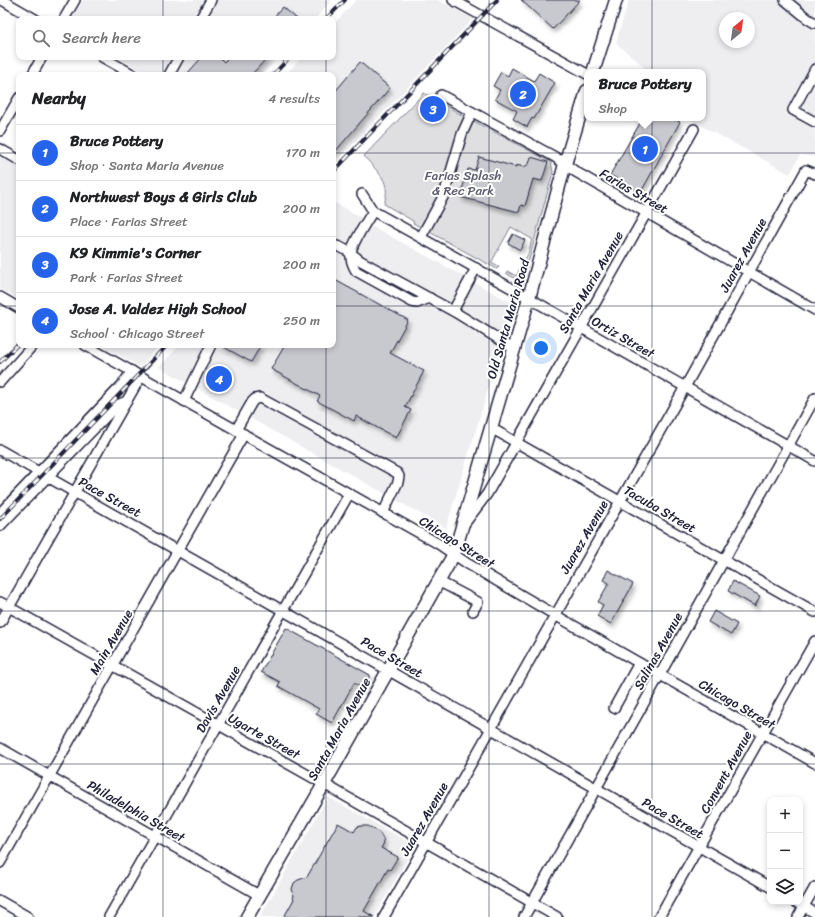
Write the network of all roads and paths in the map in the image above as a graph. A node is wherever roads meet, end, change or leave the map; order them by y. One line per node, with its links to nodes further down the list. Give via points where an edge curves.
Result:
1 (2, 0): 7 (street)
2 (75, 0): 8 (street)
3 (211, 0): 9 (street)
4 (453, 0): 19 (street)
5 (616, 0): 14 (main road)
6 (785, 0): 10 (street)
7 (30, 16)
8 (66, 16)
9 (202, 16)
10 (815, 22)
11 (40, 60): 16 (street)
12 (107, 60): 17 (street)
13 (177, 60): 18 (street)
14 (594, 69)
15 (815, 69): 24 (street, via 793,110)
16 (34, 72)
17 (129, 72)
18 (171, 72)
19 (584, 72)
20 (440, 94): 23 (street, Farias Street)
21 (584, 101): 29 (main road, Old Santa Maria Road)
22 (16, 103): 26 (street)
23 (472, 112): 29 (street, Farias Street); 34 (street, via 462,134 444,195)
24 (815, 122)
25 (694, 129): 33 (street, Santa Maria Avenue)
26 (0, 131)
27 (0, 149): 28 (street)
28 (16, 158)
29 (565, 164): 33 (street, Farias Street); 40 (main road, Old Santa Maria Road)
30 (815, 174): 38 (street, Juarez Avenue, via 806,170)
31 (362, 194): 32 (street, Ortiz Street)
32 (373, 211): 34 (street, Ortiz Street); 36 (street)
33 (646, 213): 38 (street, Farias Street); 44 (street, Santa Maria Avenue)
34 (421, 238): 37 (street, Ortiz Street)
35 (336, 246): 36 (street)
36 (351, 254): 43 (street)
37 (476, 268): 40 (street, Ortiz Street); 43 (street)
38 (749, 272): 42 (street, Farias Street); 52 (street, Juarez Avenue)
39 (0, 297): 41 (street)
40 (530, 298): 44 (street, Ortiz Street); 48 (main road, Old Santa Maria Road)
41 (16, 306)
42 (815, 310)
43 (453, 311): 48 (street)
44 (581, 328): 52 (street, Ortiz Street); 58 (street, Santa Maria Avenue)
45 (29, 348): 51 (street)
46 (90, 348): 49 (street, Chicago Street)
47 (210, 348): 55 (street)
48 (515, 349): 56 (main road, Old Santa Maria Road)
49 (132, 371): 50 (street, Chicago Street); 62 (street)
50 (140, 376): 54 (street); 55 (street, Chicago Street)
51 (0, 382)
52 (685, 387): 59 (street, Ortiz Street); 65 (street, Juarez Avenue)
53 (815, 398): 59 (street, Salinas Avenue)
54 (127, 400): 62 (street, via 118,405); 63 (street)
55 (184, 401): 57 (street, Chicago Street)
56 (491, 428): 58 (street, Tacuba Street); 69 (main road, Old Santa Maria Road)
57 (240, 432): 64 (street, Chicago Street); 67 (street, Main Avenue, via 252,402 260,398 397,473 398,482); 70 (street, Main Avenue)
58 (516, 442): 65 (street, Tacuba Street); 69 (street, Santa Maria Avenue, via 487,494)
59 (788, 445): 61 (street, Ortiz Street); 72 (street, Salinas Avenue)
60 (0, 450): 62 (street, Pace Street)
61 (815, 461)
62 (43, 475): 63 (street, Pace Street); 66 (street); 68 (street)
63 (74, 492): 70 (street, Pace Street); 75 (street)
64 (349, 494): 67 (street, Chicago Street); 76 (street, Davis Avenue)
65 (619, 501): 72 (street, Tacuba Street); 79 (street, Juarez Avenue)
66 (0, 513)
67 (384, 513): 71 (street, Chicago Street)
68 (0, 526)
69 (461, 529): 71 (main road, Old Santa Maria Road)
70 (177, 551): 76 (street, Pace Street); 83 (street, Main Avenue)
71 (454, 554): 73 (main road, Santa Maria Avenue); 79 (street, Chicago Street)
72 (724, 560): 78 (street, Tacuba Street); 85 (street, Salinas Avenue)
73 (438, 581): 77 (street, via 478,602); 84 (main road, Santa Maria Avenue)
74 (0, 602): 75 (street, Ugarte Street)
75 (9, 607): 80 (street); 83 (street, Ugarte Street)
76 (283, 610): 84 (street, Pace Street); 87 (street, Davis Avenue)
77 (473, 611)
78 (815, 612)
79 (555, 615): 82 (street, Chicago Street); 88 (street, Juarez Avenue)
80 (0, 623)
81 (815, 641): 89 (street, Convent Avenue)
82 (639, 664): 85 (street, Chicago Street); 86 (street)
83 (112, 665): 87 (street, Ugarte Street); 92 (street, Main Avenue)
84 (388, 670): 88 (street, Pace Street); 93 (main road, Santa Maria Avenue)
85 (659, 675): 89 (street, Chicago Street); 94 (street, Salinas Avenue)
86 (614, 708)
87 (218, 725): 93 (street, Ugarte Street); 95 (street, Davis Avenue)
88 (490, 729): 94 (street, Pace Street); 96 (street, Juarez Avenue)
89 (762, 734): 91 (street, Chicago Street); 97 (street, Convent Avenue)
90 (0, 748): 92 (street, Philadelphia Street)
91 (815, 763)
92 (49, 776): 95 (street, Philadelphia Street); 98 (street, Main Avenue)
93 (324, 784): 96 (street, Ugarte Street); 101 (main road, Santa Maria Avenue)
94 (596, 789): 97 (street, Pace Street); 104 (street, Salinas Avenue)
95 (155, 836): 101 (street, Philadelphia Street); 109 (street, Davis Avenue)
96 (426, 842): 104 (street, Ugarte Street); 111 (street, Juarez Avenue)
97 (698, 847): 99 (street, Pace Street); 114 (street, Convent Avenue)
98 (0, 863)
99 (767, 885)
100 (815, 886): 102 (street)
101 (259, 895): 110 (main road, Santa Maria Avenue)
102 (803, 900)
103 (0, 901): 108 (street)
104 (532, 903): 112 (street, Salinas Avenue); 113 (street, Ugarte Street)
105 (800, 905): 115 (street)
106 (802, 905): 107 (street)
107 (815, 913)
108 (28, 917)
109 (109, 917)
110 (247, 917)
111 (384, 917)
112 (524, 917)
113 (557, 917)
114 (659, 917)
115 (798, 917)

